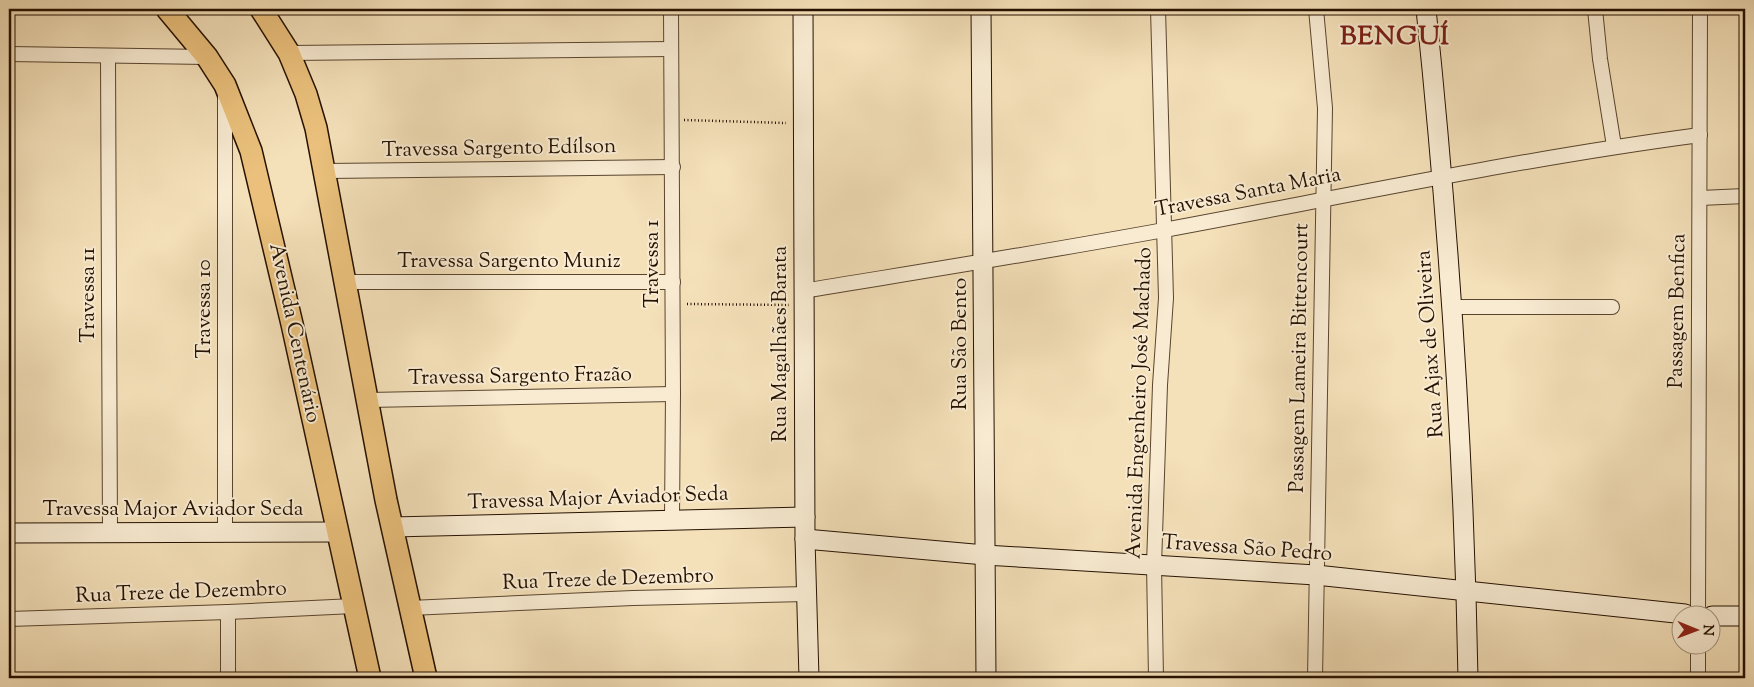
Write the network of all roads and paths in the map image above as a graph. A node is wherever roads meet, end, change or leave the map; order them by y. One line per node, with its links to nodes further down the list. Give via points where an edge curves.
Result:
1 (168, 9): 15 (main road, Avenida Centenário)
2 (260, 9): 12 (main road)
3 (671, 9): 11 (street, Travessa 1)
4 (802, 9): 18 (street, Rua Magalhães Barata)
5 (981, 9): 28 (street, Rua São Bento)
6 (1158, 9): 27 (street, Avenida Engenheiro José Machado)
7 (1316, 9): 25 (street, Passagem Lameira Bittencourt, via 1325,108)
8 (1426, 9): 23 (street, Rua Ajax de Oliveira)
9 (1595, 9): 20 (street)
10 (1700, 9): 19 (street, Passagem Benfica)
11 (671, 49): 12 (street); 17 (street, Travessa 1)
12 (289, 53): 22 (main road, via 306,94)
13 (9, 54): 14 (street)
14 (108, 56): 15 (street); 42 (street, Travessa 11)
15 (207, 57): 16 (main road, Avenida Centenário)
16 (225, 85): 40 (main road, Avenida Centenário, via 244,129 262,193); 43 (street, Travessa 10)
17 (673, 120): 18 (path); 21 (street, Travessa 1)
18 (803, 123): 31 (street, Rua Magalhães Barata)
19 (1700, 135): 20 (street, Travessa Santa Maria); 26 (street, Passagem Benfica)
20 (1614, 146): 23 (street, Travessa Santa Maria)
21 (673, 167): 22 (street, Travessa Sargento Edílson); 30 (street, Travessa 1)
22 (326, 171): 29 (main road)
23 (1442, 175): 25 (street, Travessa Santa Maria); 33 (street, Rua Ajax de Oliveira)
24 (1745, 196): 26 (street)
25 (1322, 198): 27 (street, Travessa Santa Maria); 47 (street, Passagem Lameira Bittencourt)
26 (1700, 198): 50 (street, Passagem Benfica)
27 (1166, 230): 28 (street, Travessa Santa Maria); 46 (street, Avenida Engenheiro José Machado)
28 (982, 262): 31 (street, Travessa Santa Maria); 45 (street, Rua São Bento)
29 (345, 282): 30 (street, Travessa Sargento Muniz); 36 (main road)
30 (673, 282): 32 (street, Travessa 1)
31 (803, 298): 32 (path); 37 (street, Rua Magalhães Barata)
32 (673, 304): 35 (street, Travessa 1)
33 (1452, 306): 34 (street); 48 (street, Rua Ajax de Oliveira)
34 (1612, 307)
35 (674, 394): 36 (street, Travessa Sargento Frazão); 38 (street, Travessa 1)
36 (368, 400): 39 (main road)
37 (805, 517): 38 (street, Travessa Major Aviador Seda); 44 (street, Rua Magalhães Barata)
38 (672, 518): 39 (street, Travessa Major Aviador Seda)
39 (392, 527): 52 (main road)
40 (337, 532): 43 (street, Travessa Major Aviador Seda); 51 (main road, Avenida Centenário)
41 (9, 533): 42 (street, Travessa Major Aviador Seda)
42 (110, 533): 43 (street, Travessa Major Aviador Seda)
43 (225, 533)
44 (805, 539): 45 (street, Travessa São Pedro); 49 (street, Rua Magalhães Barata)
45 (985, 555): 46 (street, Travessa São Pedro); 63 (street, Rua São Bento)
46 (1154, 565): 47 (street, Travessa São Pedro); 64 (street, Avenida Engenheiro José Machado)
47 (1316, 575): 48 (street, Travessa São Pedro); 65 (street, Passagem Lameira Bittencourt)
48 (1466, 590): 54 (street, Travessa São Pedro); 66 (street, Rua Ajax de Oliveira)
49 (807, 594): 52 (street, Rua Treze de Dezembro); 62 (street, Rua Magalhães Barata)
50 (1698, 604)
51 (354, 606): 53 (street, Rua Treze de Dezembro); 60 (main road, Avenida Centenário)
52 (410, 608): 61 (main road)
53 (228, 612): 57 (street, Rua Treze de Dezembro); 59 (street)
54 (1672, 613)
55 (1722, 616): 56 (street)
56 (1745, 616)
57 (9, 619)
58 (1698, 654): 67 (street)
59 (228, 678)
60 (370, 678)
61 (426, 678)
62 (809, 678)
63 (986, 678)
64 (1156, 678)
65 (1315, 678)
66 (1468, 678)
67 (1698, 678)

